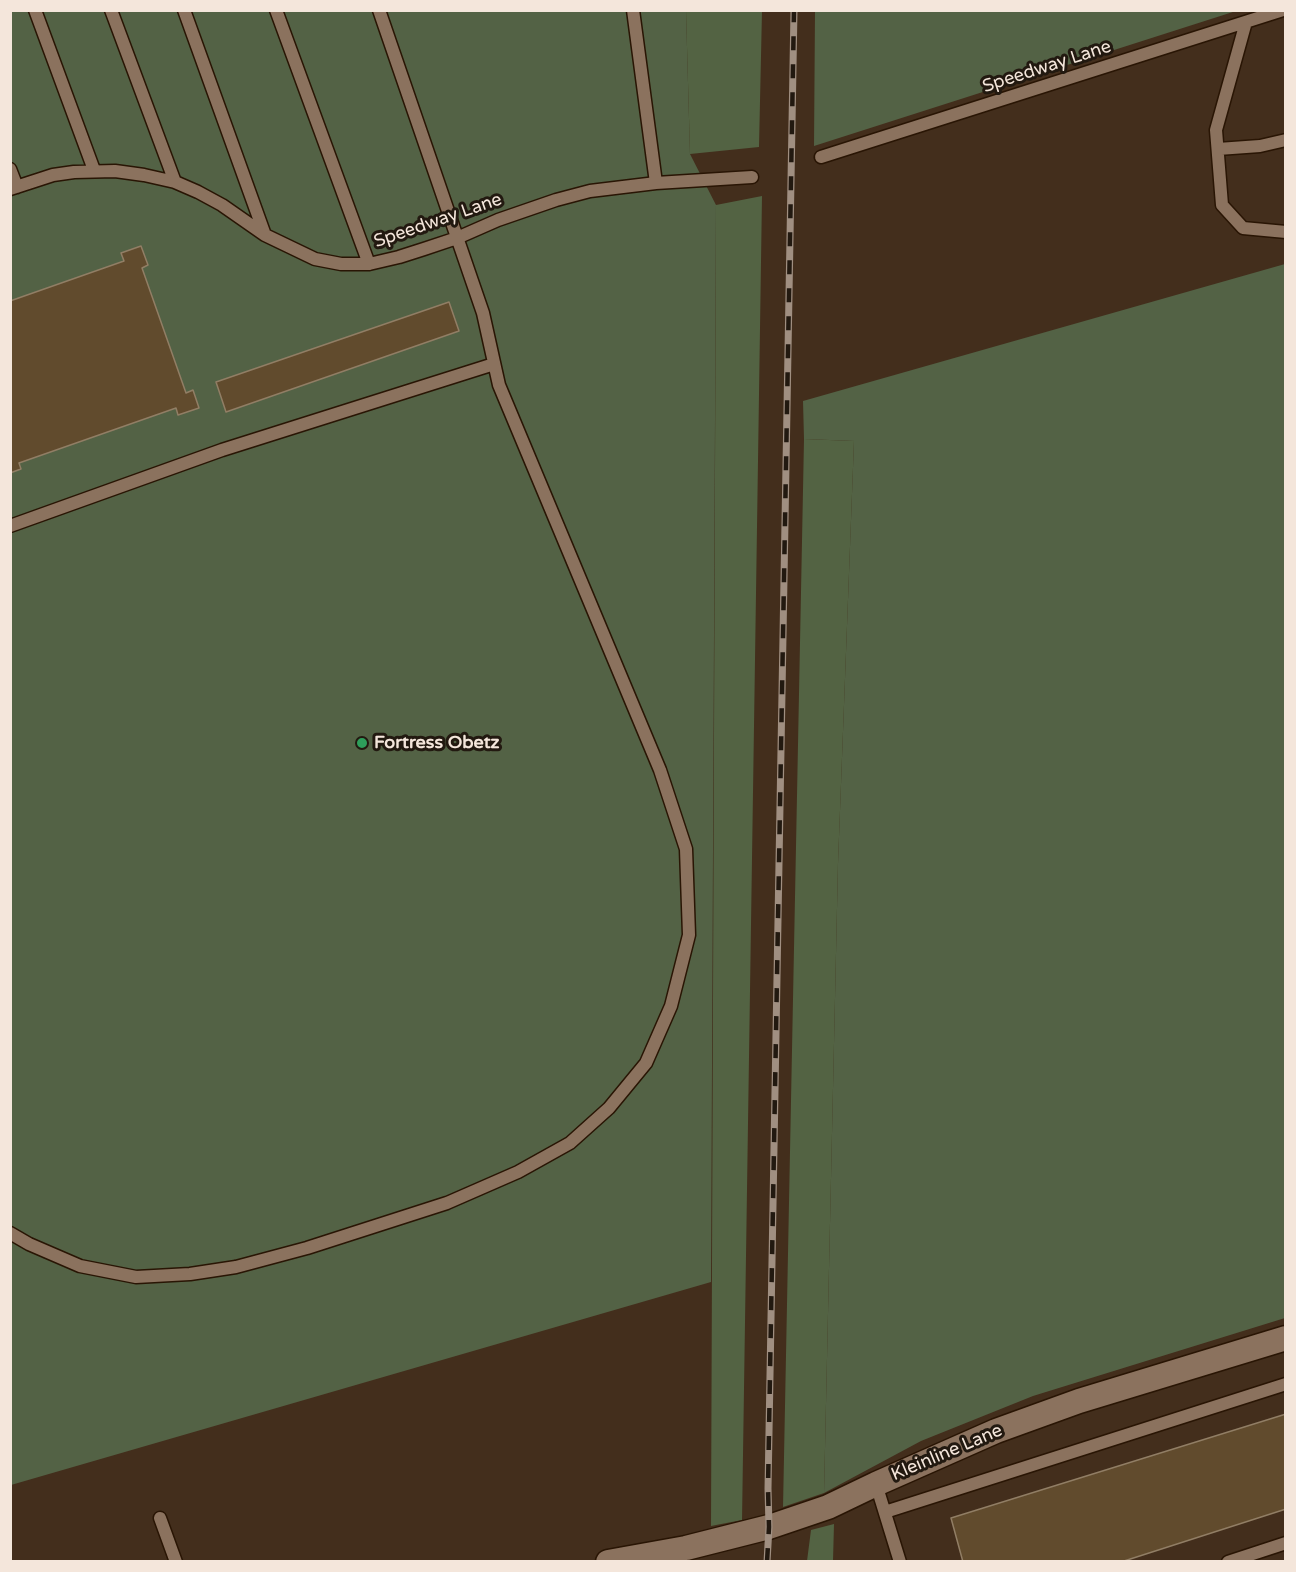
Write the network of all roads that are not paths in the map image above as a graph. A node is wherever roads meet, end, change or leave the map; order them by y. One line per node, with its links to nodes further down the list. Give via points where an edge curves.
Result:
1 (35, 10): 13 (lane)
2 (111, 10): 15 (lane)
3 (184, 10): 19 (lane)
4 (276, 10): 21 (lane)
5 (380, 10): 20 (lane)
6 (633, 10): 16 (lane)
7 (1282, 10): 8 (lane, Speedway Lane)
8 (1246, 22): 10 (lane, via 1216,130); 11 (lane, Speedway Lane)
9 (1286, 140): 10 (lane, via 1260,147)
10 (1218, 149): 18 (lane, via 1222,205 1243,228)
11 (821, 157)
12 (10, 169): 17 (lane)
13 (94, 170): 15 (lane, Speedway Lane); 17 (lane, Speedway Lane, via 53,175)
14 (752, 177): 16 (lane, Speedway Lane)
15 (175, 182): 19 (lane, Speedway Lane, via 222,205)
16 (656, 183): 20 (lane, Speedway Lane, via 590,190)
17 (14, 188)
18 (1286, 232)
19 (265, 235): 21 (lane, Speedway Lane, via 315,259)
20 (457, 237): 21 (lane, Speedway Lane); 22 (lane, via 483,313)
21 (369, 264)
22 (494, 364): 23 (lane, via 222,450); 24 (lane, via 499,385 660,770 686,849 689,935 671,1006 646,1063 609,1108 570,1143 518,1172 447,1203 236,1267 136,1277 80,1266)
23 (10, 526)
24 (10, 1233)
25 (1286, 1338): 27 (street, Kleinline Lane, via 1069,1405 996,1431)
26 (1286, 1384): 28 (lane)
27 (876, 1484): 28 (lane); 32 (street, Kleinline Lane, via 828,1507 769,1527)
28 (885, 1512): 33 (lane)
29 (160, 1518): 31 (lane)
30 (1286, 1543): 34 (lane)
31 (176, 1562)
32 (608, 1562)
33 (900, 1562)
34 (1228, 1562)

